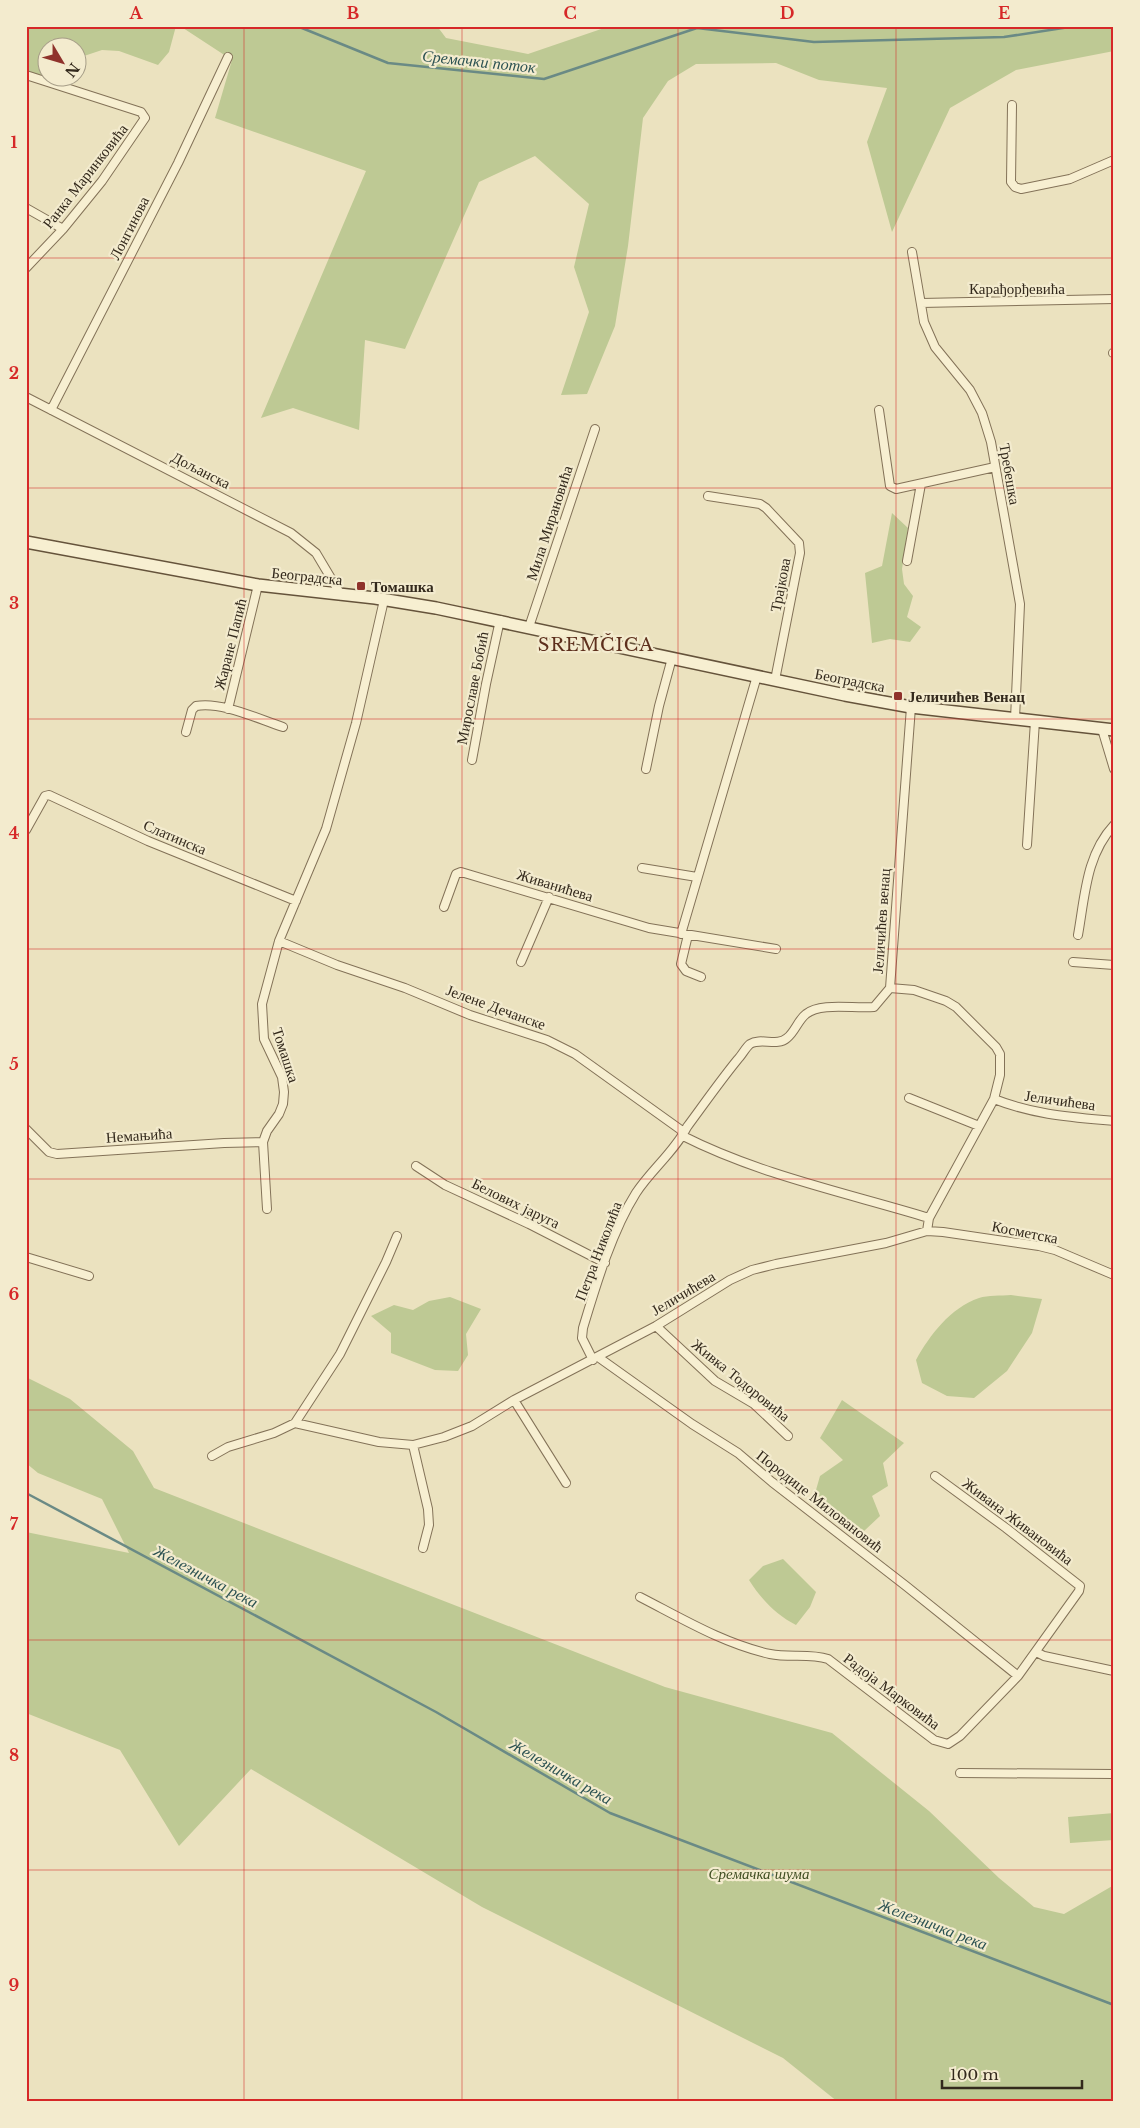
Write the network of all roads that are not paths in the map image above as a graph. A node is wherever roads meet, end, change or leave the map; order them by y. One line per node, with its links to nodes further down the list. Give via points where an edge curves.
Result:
1 (228, 57): 12 (street, Лонгинова)
2 (26, 74): 6 (street, Ранка Маринковића, via 141,112 145,118 102,181)
3 (1012, 105): 4 (street, via 1011,182 1015,187 1021,189 1070,179)
4 (1114, 160)
5 (26, 208): 6 (street)
6 (62, 229): 8 (street, Ранка Маринковића)
7 (912, 252): 10 (street, Требешка)
8 (26, 268)
9 (1114, 299): 10 (street, Карађорђевића)
10 (921, 304): 15 (street, Требешка, via 924,322 935,347 970,390 982,413)
11 (26, 397): 12 (street, Дољанска)
12 (51, 410): 21 (street, Дољанска, via 291,533 316,553)
13 (879, 410): 16 (street, via 890,486 896,489)
14 (595, 428): 24 (street, Мила Мирановића)
15 (995, 467): 16 (street); 30 (street, Требешка, via 1020,604)
16 (921, 484): 19 (street)
17 (708, 496): 27 (street, Трајкова, via 760,504 799,543 800,553)
18 (26, 542): 20 (main road, Београдска)
19 (907, 561)
20 (258, 585): 21 (main road, Београдска); 29 (street, Жаране Папић)
21 (340, 595): 22 (main road, Београдска)
22 (384, 600): 23 (main road, Београдска); 44 (street, Томашка, via 356,722 326,829)
23 (500, 620): 24 (main road, Београдска); 35 (street, Мирославе Бобић)
24 (529, 627): 25 (main road, Београдска)
25 (672, 658): 26 (main road, Београдска); 36 (street)
26 (757, 676): 27 (main road, Београдска); 42 (street)
27 (775, 680): 28 (main road, Београдска)
28 (911, 707): 30 (main road, Београдска); 54 (street, Јеличићев венац)
29 (228, 709): 32 (street, Жаране Папић); 34 (street, Жаране Папић, via 196,706)
30 (1015, 719): 31 (main road, Београдска)
31 (1034, 721): 33 (main road, Београдска); 40 (street)
32 (283, 727)
33 (1108, 730): 37 (street)
34 (186, 732)
35 (472, 760)
36 (646, 769)
37 (1114, 769)
38 (1114, 825): 47 (street, via 1098,845 1090,868)
39 (26, 830): 44 (street, Слатинска, via 45,796 49,795 148,841)
40 (1027, 845)
41 (642, 868): 42 (street)
42 (697, 877): 46 (street)
43 (549, 897): 45 (street, Живанићева, via 461,872 456,874); 46 (street, Живанићева, via 649,928); 50 (street)
44 (296, 901): 48 (street, Томашка)
45 (444, 907)
46 (685, 934): 49 (street, Живанићева); 53 (street, via 682,969)
47 (1078, 934)
48 (279, 940): 60 (street, Јелене Дечанске, via 336,966 547,1040 575,1054 613,1080 681,1130); 61 (street, Томашка, via 266,985 262,1016 264,1039 282,1077 284,1092 279,1114)
49 (776, 949)
50 (521, 962)
51 (1073, 962): 52 (street)
52 (1114, 965)
53 (700, 977)
54 (890, 988): 56 (street, via 914,990 946,1001 996,1047 1001,1064); 60 (street, Јеличићев венац, via 874,1007 813,1010 804,1016 787,1038 779,1042 750,1044)
55 (909, 1098): 58 (street)
56 (994, 1098): 57 (street, Јеличићева, via 1038,1113); 58 (street)
57 (1114, 1121)
58 (979, 1126): 64 (street)
59 (26, 1129): 61 (street, Немањића, via 50,1152 57,1154)
60 (682, 1136): 64 (street, via 755,1167); 68 (street, Петра Николића, via 637,1192)
61 (263, 1142): 63 (street)
62 (416, 1166): 68 (street, Белових јаруга, via 445,1185)
63 (267, 1209)
64 (929, 1218): 65 (street)
65 (927, 1231): 69 (street, Косметска, via 1039,1246); 71 (street, Јеличићева, via 886,1243 752,1270)
66 (398, 1236): 74 (street, via 340,1354)
67 (26, 1257): 70 (street)
68 (605, 1263): 72 (street, Петра Николића, via 583,1328 582,1338)
69 (1114, 1275)
70 (90, 1276)
71 (656, 1326): 72 (street, Јеличићева); 75 (street, Живка Тодоровића, via 715,1381 754,1404)
72 (595, 1359): 73 (street, Јеличићева); 84 (street, Породице Миловановић, via 738,1453)
73 (514, 1400): 76 (street, Јеличићева, via 472,1426); 79 (street)
74 (295, 1423): 76 (street, Јеличићева, via 379,1442); 77 (street)
75 (788, 1436)
76 (413, 1445): 80 (street, via 428,1509 429,1526)
77 (212, 1456)
78 (934, 1476): 82 (street, Живана Живановића, via 1080,1586)
79 (566, 1483)
80 (423, 1548)
81 (640, 1597): 84 (street, Радоја Марковића, via 741,1646 772,1655 828,1659 934,1740 948,1744 960,1736)
82 (1036, 1652): 83 (street); 84 (street)
83 (1114, 1671)
84 (1018, 1676)
85 (960, 1774): 86 (street)
86 (1114, 1774)

